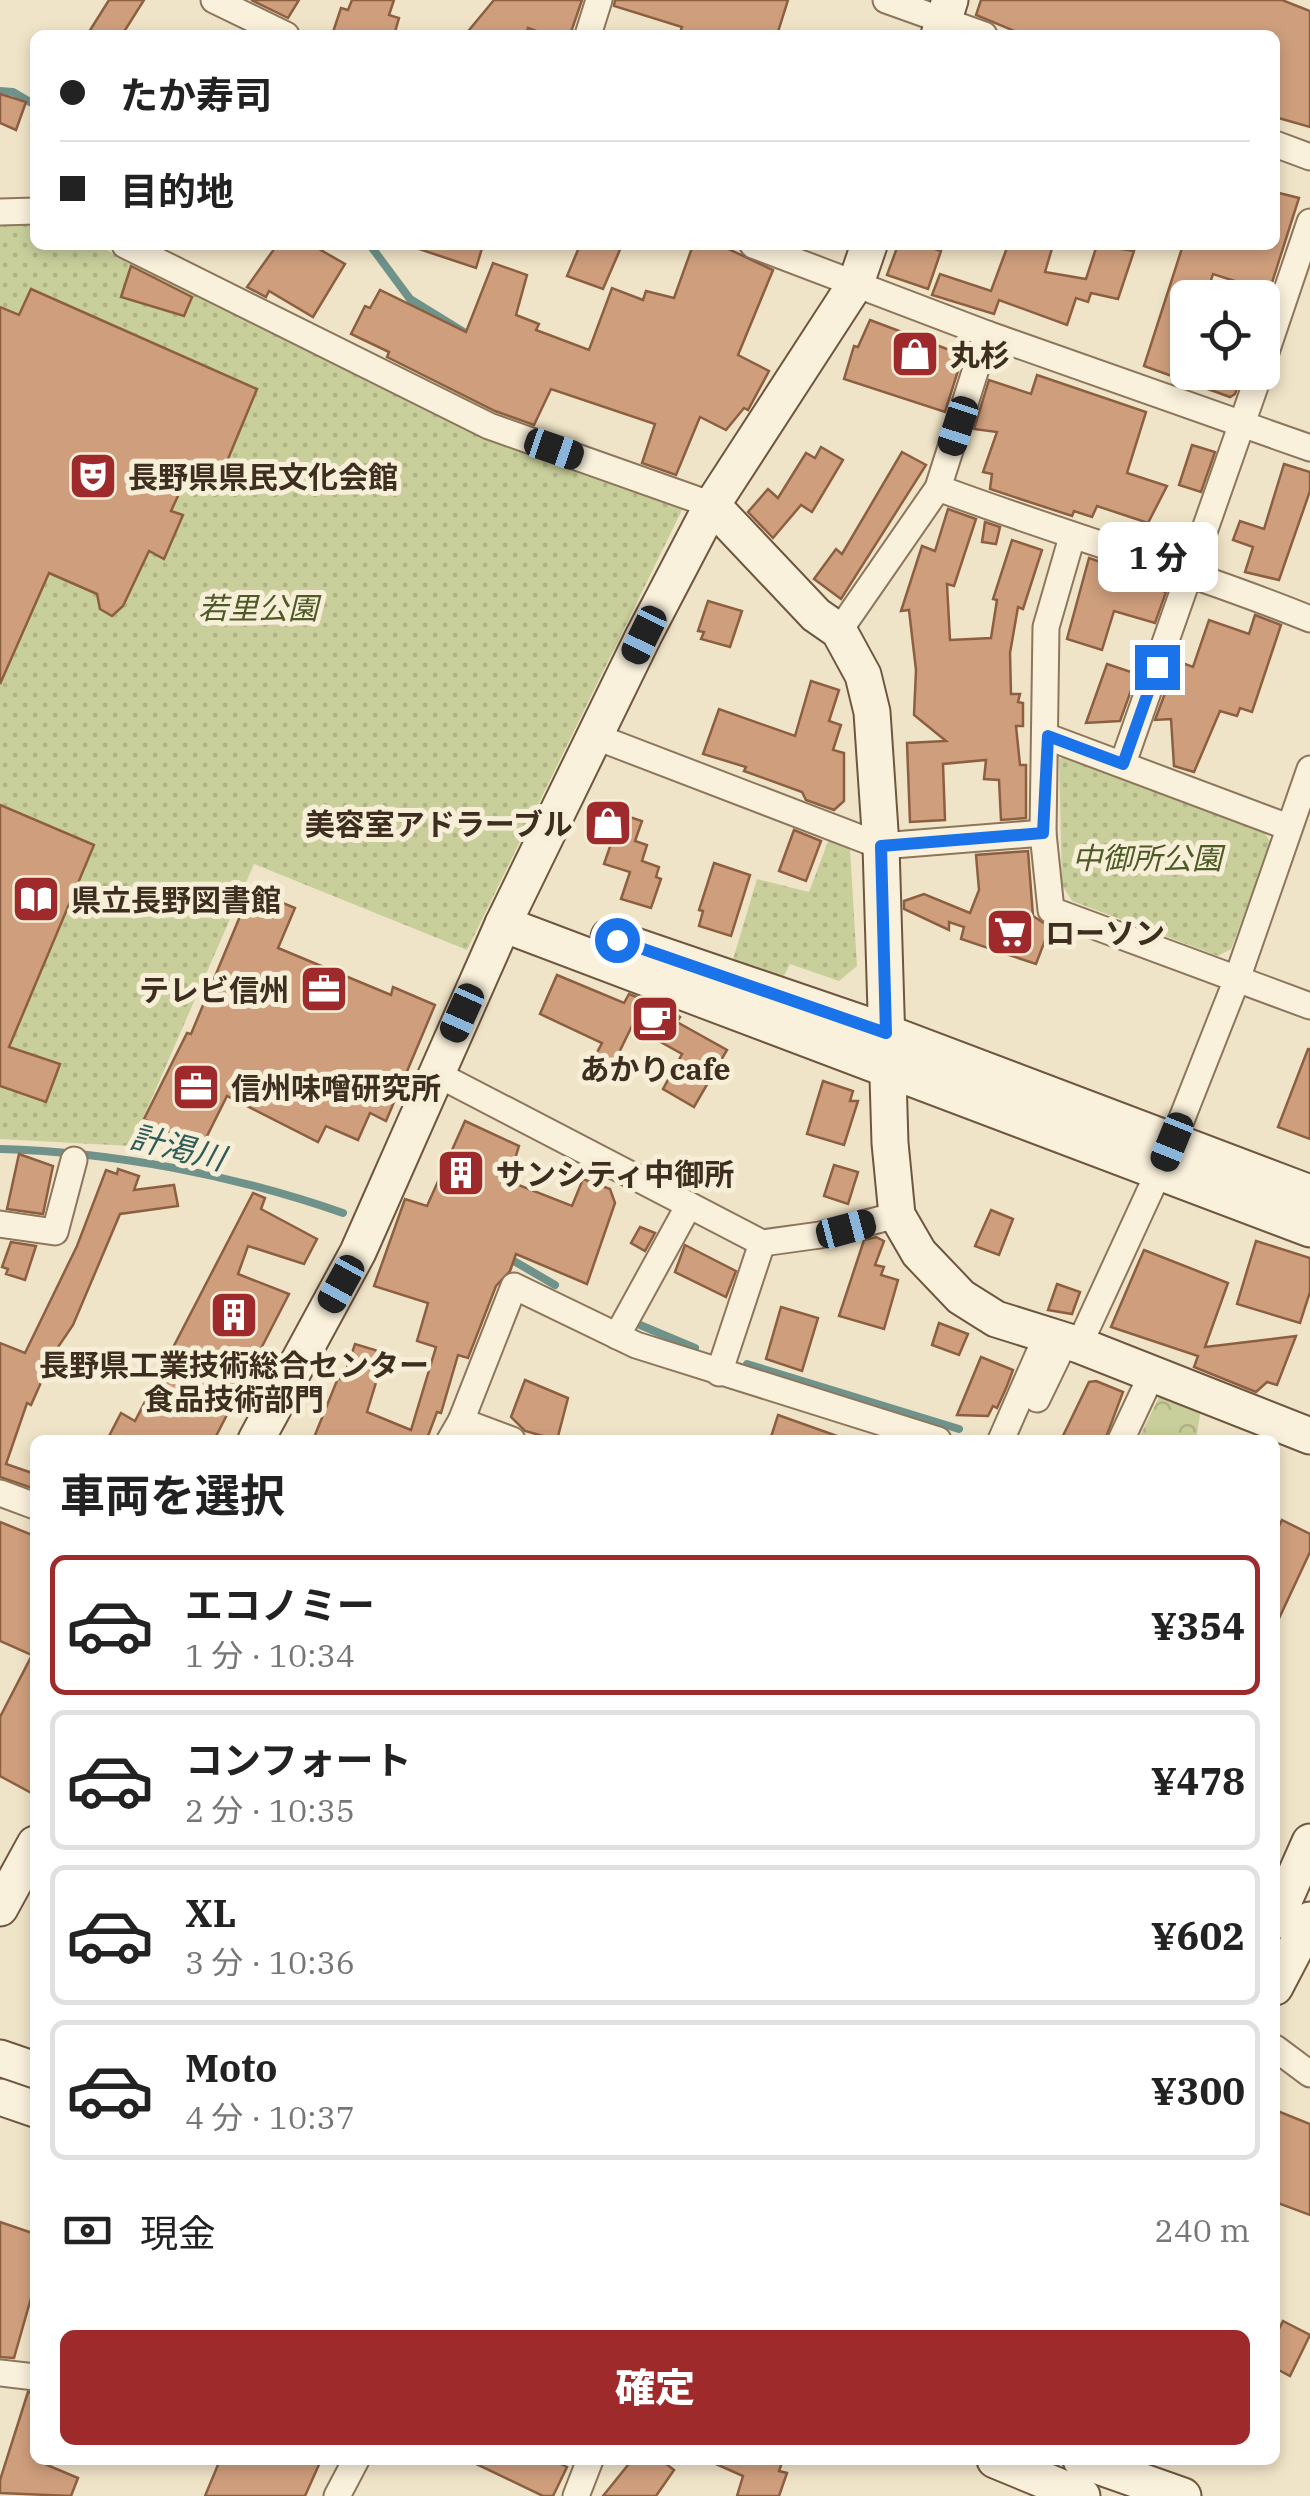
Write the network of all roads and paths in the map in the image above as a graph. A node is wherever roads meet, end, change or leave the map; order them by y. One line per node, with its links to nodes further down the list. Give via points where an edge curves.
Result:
1 (214, 0): 5 (street)
2 (599, 0): 6 (street)
3 (886, 0): 4 (street)
4 (944, 18): 7 (street)
5 (276, 30)
6 (590, 30)
7 (972, 30)
8 (1280, 146): 9 (street)
9 (1310, 157)
10 (30, 210): 11 (street)
11 (0, 212)
12 (1310, 222): 17 (street)
13 (135, 250): 23 (street, via 489,426)
14 (767, 250): 16 (street)
15 (867, 250): 16 (street)
16 (856, 283): 18 (street); 23 (street)
17 (1280, 311)
18 (987, 334): 20 (street); 22 (street)
19 (1254, 390): 20 (street)
20 (1243, 422): 21 (street); 25 (street)
21 (1310, 448)
22 (938, 488): 24 (street); 27 (street)
23 (712, 505): 27 (street); 28 (street)
24 (1072, 537): 25 (street); 29 (street, via 1046,627)
25 (1190, 571): 26 (street); 30 (street)
26 (1310, 619)
27 (838, 631): 34 (street, via 872,712)
28 (594, 736): 34 (street); 35 (street)
29 (1048, 736): 30 (street); 33 (street)
30 (1123, 764): 32 (street)
31 (1310, 769): 32 (street)
32 (1288, 827): 36 (street)
33 (1043, 833): 34 (street); 36 (street, via 1051,910)
34 (881, 846): 38 (street)
35 (508, 914): 38 (street); 39 (street)
36 (1237, 978): 37 (street); 40 (street)
37 (1310, 1006)
38 (886, 1049): 40 (street); 44 (street)
39 (435, 1073): 43 (street); 53 (street, via 358,1252)
40 (1166, 1156): 42 (street); 46 (street); 49 (street)
41 (74, 1160): 45 (street, via 55,1232)
42 (1310, 1194)
43 (689, 1205): 47 (street); 48 (street)
44 (897, 1215): 47 (street); 49 (street, via 918,1253 961,1297 996,1318)
45 (0, 1224)
46 (1310, 1229)
47 (762, 1243): 50 (street)
48 (617, 1336): 50 (street); 52 (street, via 514,1286)
49 (1064, 1340): 51 (street); 56 (street); 57 (street)
50 (719, 1373): 55 (street)
51 (1152, 1374): 58 (street); 59 (street)
52 (455, 1430): 54 (street)
53 (259, 1435)
54 (484, 1435)
55 (922, 1435)
56 (1005, 1435)
57 (1019, 1435)
58 (1122, 1435)
59 (1290, 1437)
60 (0, 1494): 61 (street)
61 (30, 1504)
62 (1310, 1842): 65 (street)
63 (30, 1853): 64 (street)
64 (0, 1908)
65 (1280, 1910)
66 (1310, 1920): 67 (street)
67 (1280, 1977)
68 (1280, 2052): 71 (street)
69 (0, 2058): 70 (street)
70 (30, 2068)
71 (1310, 2074)
72 (0, 2097): 73 (street)
73 (30, 2108)
74 (0, 2373): 75 (street)
75 (30, 2376)
76 (353, 2465): 81 (street)
77 (588, 2465): 82 (street)
78 (1014, 2465): 80 (street)
79 (1095, 2465): 84 (street)
80 (1044, 2473): 83 (street)
81 (337, 2496)
82 (576, 2496)
83 (1082, 2496)
84 (1183, 2496)

